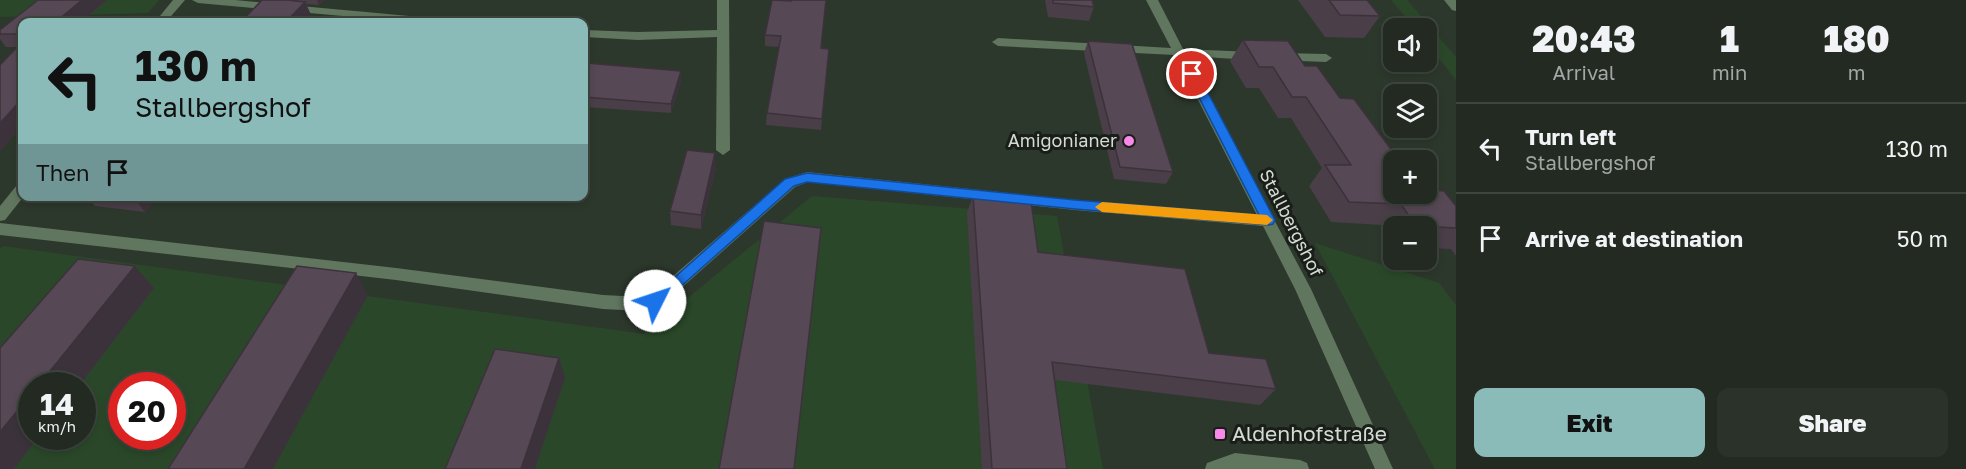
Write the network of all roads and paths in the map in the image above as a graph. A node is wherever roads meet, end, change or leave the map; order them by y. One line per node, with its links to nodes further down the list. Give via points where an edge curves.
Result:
1 (179, 0): 7 (street)
2 (198, 0): 8 (street)
3 (723, 0): 9 (street)
4 (1152, 0): 12 (street, Stallbergshof)
5 (1450, 0): 6 (street)
6 (1456, 8)
7 (163, 18)
8 (398, 18)
9 (722, 33): 10 (street); 14 (street)
10 (588, 34)
11 (998, 42): 12 (street)
12 (1182, 53): 13 (street); 17 (street, Stallbergshof)
13 (1326, 58)
14 (723, 150)
15 (18, 194): 16 (street)
16 (0, 216)
17 (1269, 220): 18 (street, via 1075,205 807,177 790,183 655,301 642,304); 21 (street, Stallbergshof)
18 (0, 229)
19 (1214, 469): 20 (street, via 1235,462)
20 (1300, 469)
21 (1384, 469)

